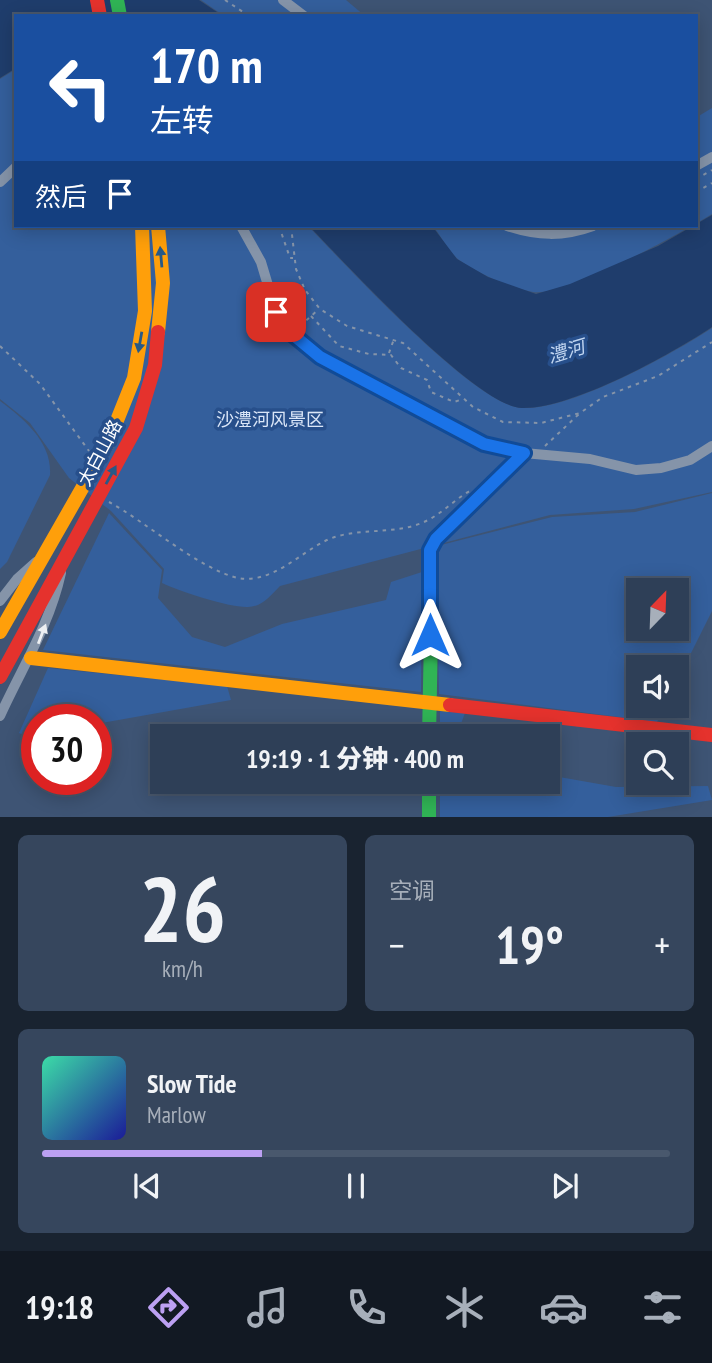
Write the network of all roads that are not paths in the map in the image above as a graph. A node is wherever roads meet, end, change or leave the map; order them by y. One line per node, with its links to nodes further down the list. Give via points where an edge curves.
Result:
1 (283, 0): 2 (street)
2 (300, 14)
3 (14, 169): 4 (street)
4 (0, 182)
5 (142, 228): 12 (main road, 太白山路, one-way to 12, via 145,312 134,378 108,443)
6 (158, 228): 13 (main road, 太白山路, one-way to 6, via 136,428 155,365 163,282)
7 (242, 228): 11 (street, via 261,262 276,312 291,333 311,349 449,428 484,444)
8 (513, 228): 9 (street, via 556,235)
9 (585, 228)
10 (712, 446): 11 (street, via 690,460 636,470 590,459)
11 (529, 454): 16 (street, via 436,539 430,550)
12 (44, 555): 14 (street); 15 (main road, 太白山路)
13 (63, 563): 17 (street, one-way to 13, via 55,599); 18 (main road, 太白山路)
14 (0, 601)
15 (0, 632)
16 (430, 635): 19 (main road)
17 (31, 658): 19 (main road); 20 (street)
18 (0, 677)
19 (430, 704): 21 (main road); 22 (main road)
20 (0, 716)
21 (429, 724)
22 (712, 735)
23 (429, 794): 24 (main road)
24 (429, 817)

